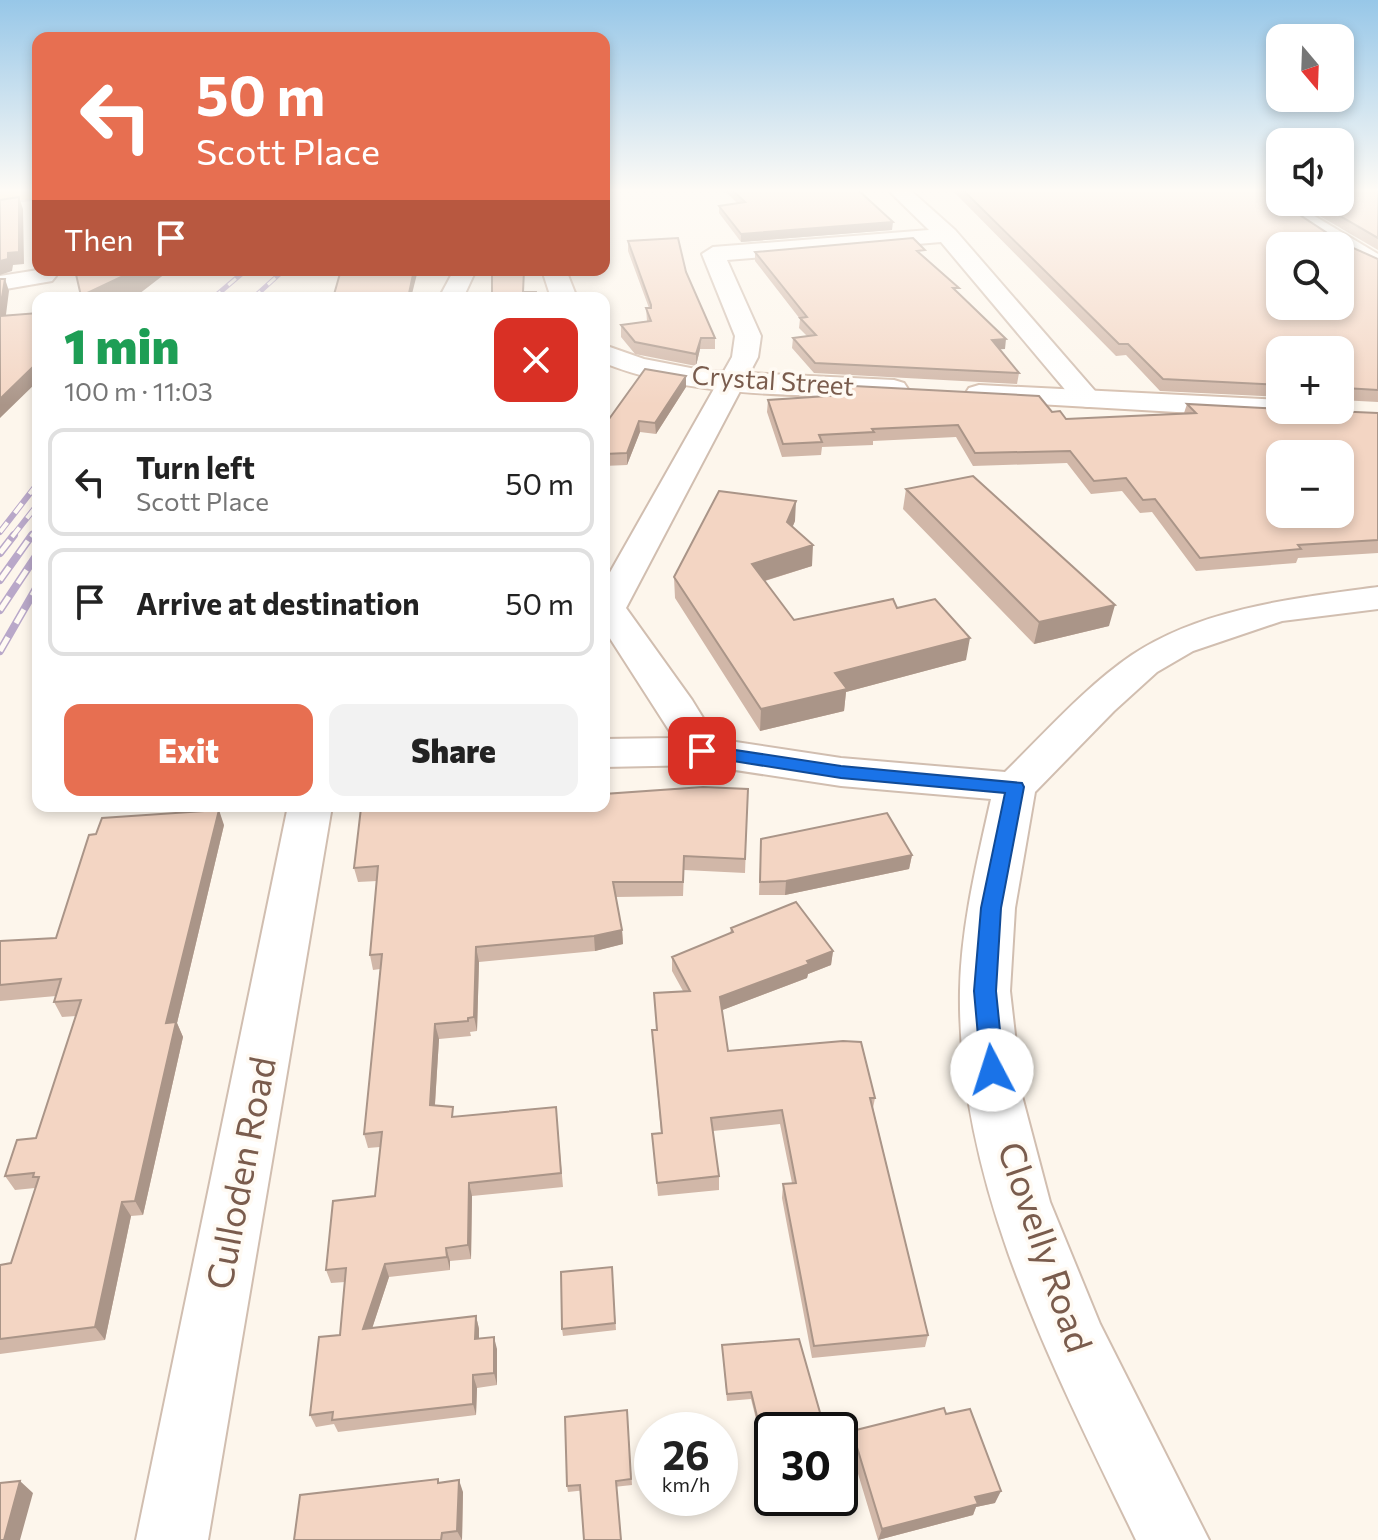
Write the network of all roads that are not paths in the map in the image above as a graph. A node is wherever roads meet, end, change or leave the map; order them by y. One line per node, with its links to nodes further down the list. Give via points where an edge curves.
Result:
1 (716, 261): 6 (street, via 748,336)
2 (969, 261): 9 (street)
3 (44, 276): 4 (street)
4 (0, 283)
5 (610, 355): 6 (street, Crystal Street, via 641,368)
6 (734, 381): 7 (street, Crystal Street); 12 (street)
7 (916, 390)
8 (948, 392): 9 (street)
9 (1088, 399): 10 (street)
10 (1266, 408)
11 (1378, 598): 16 (street, via 1277,611 1180,643 1144,664 1100,702)
12 (610, 604)
13 (610, 611): 14 (street)
14 (702, 751): 15 (street); 16 (street, via 841,772)
15 (610, 753)
16 (1015, 787): 19 (street, Clovelly Road, via 991,908 985,991 995,1096 1021,1202 1076,1345)
17 (309, 812): 18 (street, Culloden Road)
18 (172, 1540)
19 (1173, 1540)

